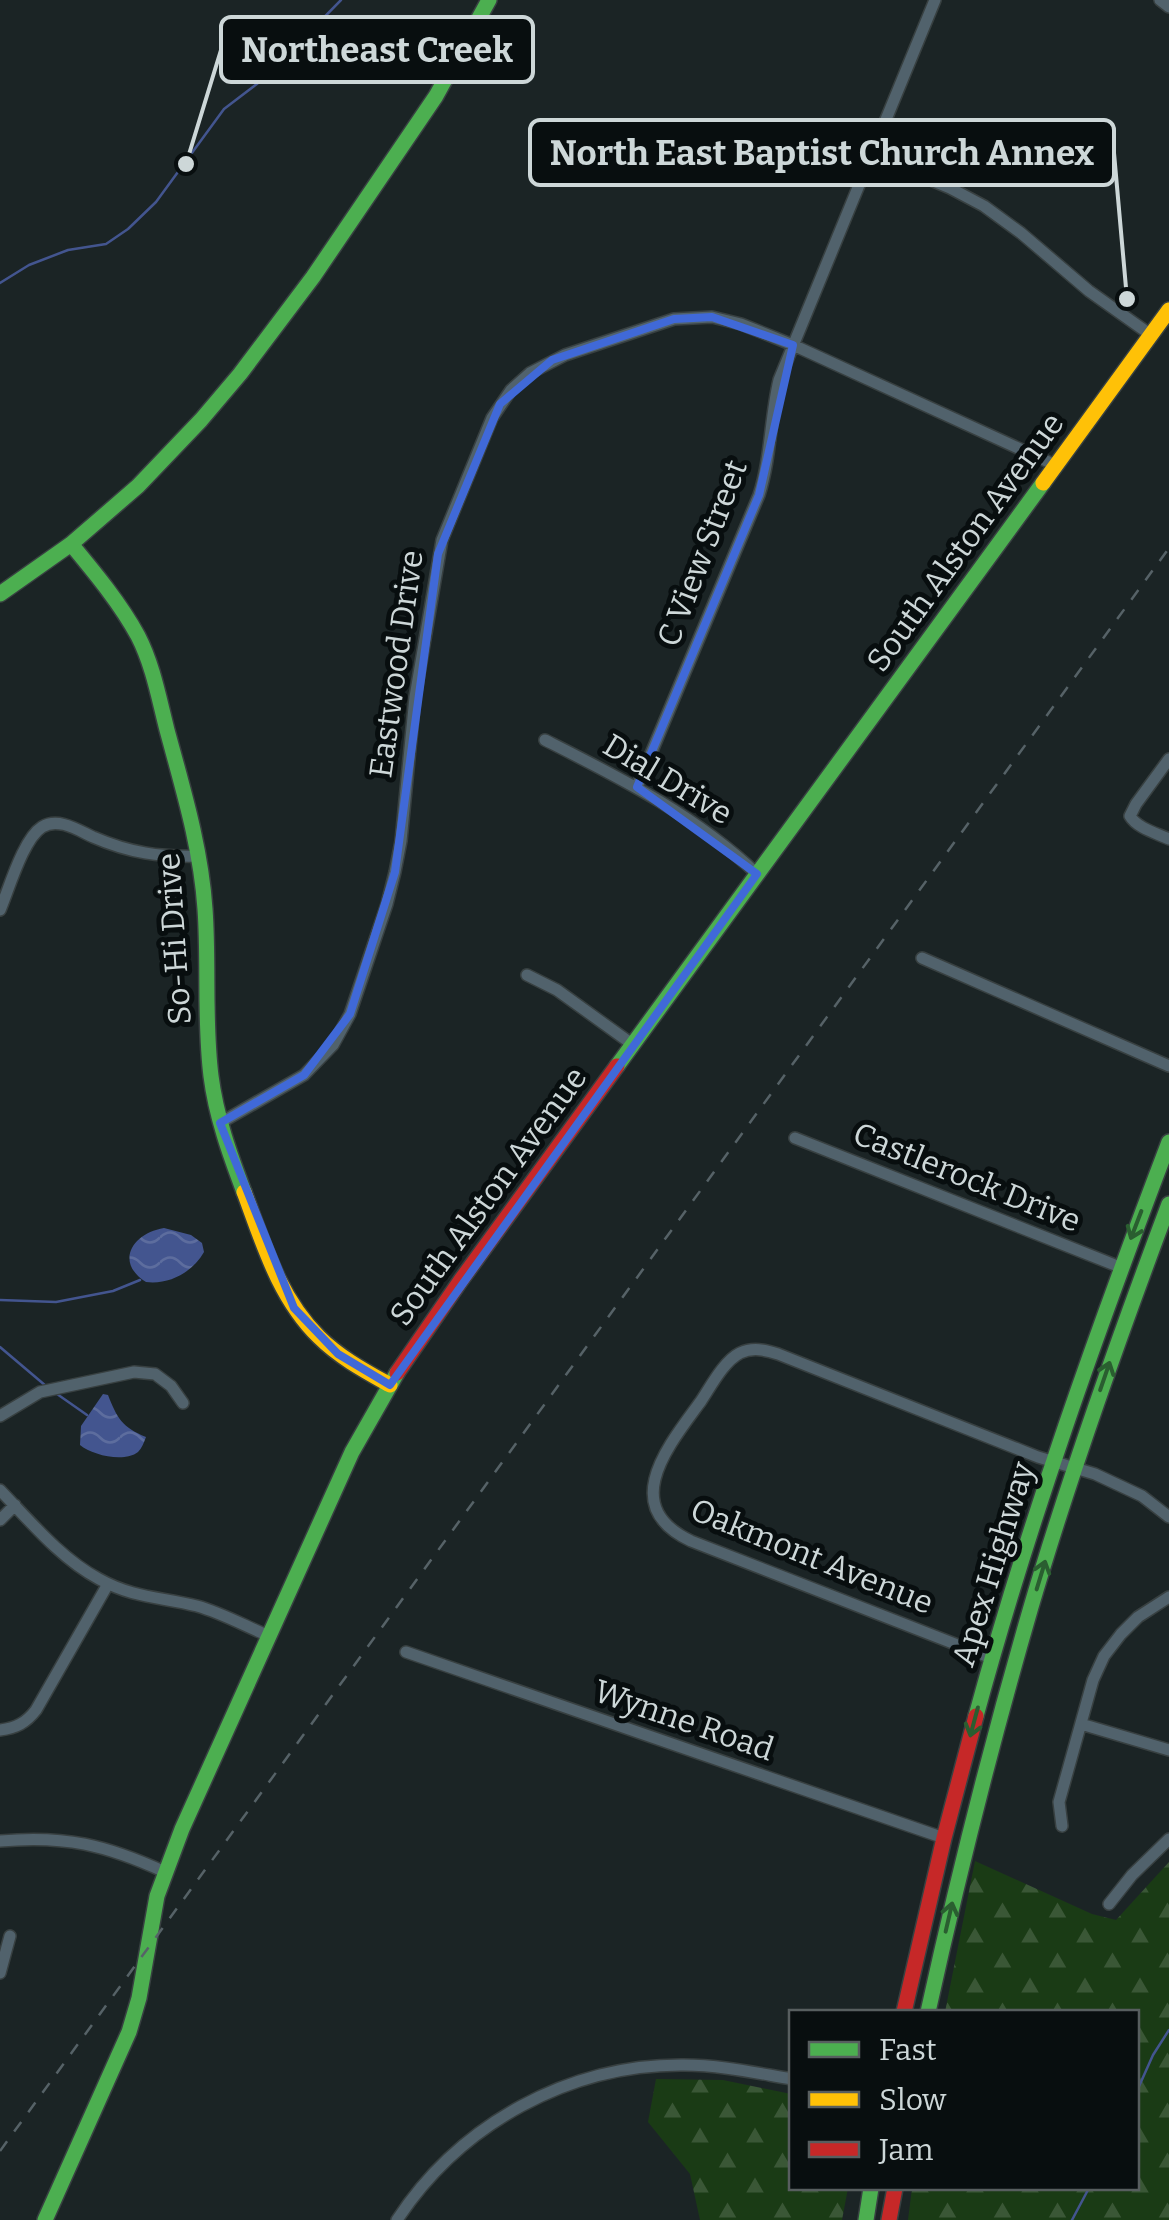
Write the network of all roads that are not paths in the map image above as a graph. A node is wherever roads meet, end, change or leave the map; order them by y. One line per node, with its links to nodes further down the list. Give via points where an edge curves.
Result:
1 (489, 0): 10 (street, via 436,96 240,374 138,486)
2 (935, 0): 5 (street, C View Street)
3 (1160, 0): 4 (street)
4 (1169, 6)
5 (871, 155): 7 (street, via 984,206); 8 (street, C View Street)
6 (1169, 310): 7 (street, South Alston Avenue)
7 (1151, 334): 9 (street, South Alston Avenue)
8 (793, 346): 9 (street, Eastwood Drive); 14 (street, C View Street, via 775,397 758,496); 23 (street, Eastwood Drive, via 712,317 674,319 552,360 530,372 500,404 438,554 398,856 350,1014 304,1075)
9 (1056, 465): 17 (street, South Alston Avenue)
10 (71, 544): 11 (street); 16 (street, So-Hi Drive, via 140,640)
11 (0, 594)
12 (545, 740): 14 (street, Dial Drive)
13 (1169, 759): 15 (street, via 1130,816)
14 (638, 787): 17 (street, Dial Drive)
15 (1169, 838)
16 (199, 856): 18 (street, via 143,854 52,824 28,842); 23 (street, So-Hi Drive, via 209,1058)
17 (757, 874): 21 (street, South Alston Avenue)
18 (0, 910)
19 (922, 958): 22 (street)
20 (527, 975): 21 (street)
21 (632, 1044): 28 (street, South Alston Avenue)
22 (1169, 1066)
23 (220, 1123): 28 (street, So-Hi Drive, via 294,1308 338,1354)
24 (795, 1138): 27 (street, Castlerock Drive)
25 (1169, 1142): 27 (street, Apex Highway, one-way to 27)
26 (1169, 1204): 32 (street, Apex Highway, one-way to 26)
27 (1120, 1267): 31 (street, Apex Highway)
28 (390, 1385): 39 (street, South Alston Avenue, via 352,1452)
29 (183, 1402): 30 (street, via 155,1374 134,1372 40,1392)
30 (0, 1416)
31 (1053, 1461): 32 (street, Oakmont Avenue); 41 (street, Apex Highway); 41 (street, Oakmont Avenue, via 754,1349 729,1362 670,1442 653,1477 659,1514 681,1536)
32 (1074, 1468): 35 (street, Oakmont Avenue, via 1142,1496); 54 (street, Apex Highway, one-way to 32, via 986,1764)
33 (0, 1490): 34 (street)
34 (14, 1505): 36 (street); 37 (street, via 64,1555)
35 (1169, 1517)
36 (0, 1520)
37 (108, 1584): 39 (street, via 222,1614); 43 (street, via 36,1710 19,1726)
38 (1169, 1597): 42 (street, via 1138,1617 1104,1656)
39 (269, 1636): 49 (street, South Alston Avenue)
40 (406, 1652): 46 (street, Wynne Road)
41 (991, 1658): 46 (street, Apex Highway, one-way to 46)
42 (1080, 1724): 44 (street); 45 (street, via 1059,1802)
43 (0, 1730)
44 (1169, 1750)
45 (1062, 1826)
46 (944, 1838): 53 (street, Apex Highway)
47 (1169, 1839): 50 (street)
48 (0, 1841): 49 (street, via 82,1843)
49 (165, 1872): 58 (street, South Alston Avenue, via 129,2032)
50 (1109, 1904)
51 (10, 1936): 52 (street)
52 (0, 1973)
53 (904, 2010)
54 (928, 2010)
55 (789, 2079): 59 (street, via 670,2065 566,2086 468,2140)
56 (871, 2190): 60 (street)
57 (895, 2190): 61 (street)
58 (45, 2220)
59 (397, 2220)
60 (866, 2220)
61 (890, 2220)

